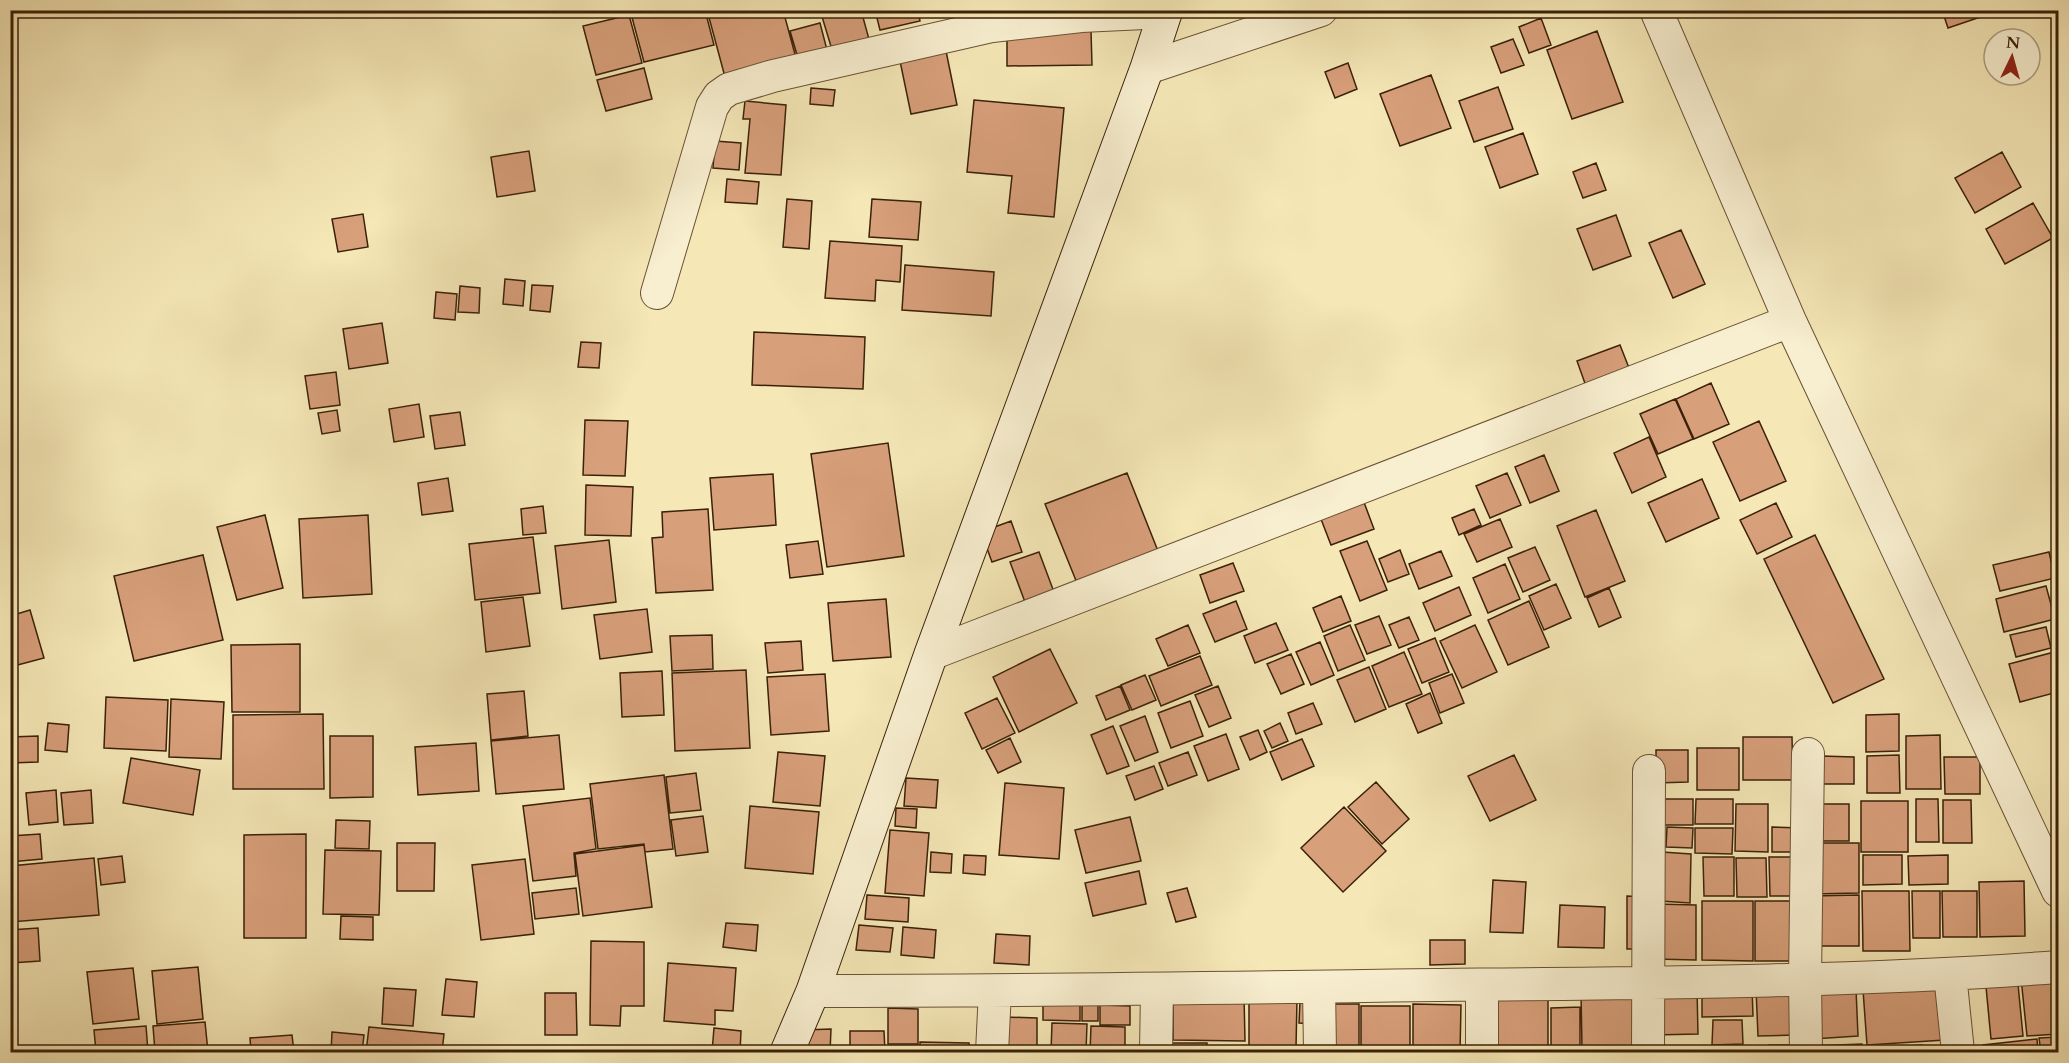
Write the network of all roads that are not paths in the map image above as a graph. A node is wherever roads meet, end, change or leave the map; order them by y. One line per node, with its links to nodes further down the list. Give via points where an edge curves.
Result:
1 (1321, 10): 4 (street)
2 (1656, 10): 6 (street)
3 (1166, 11): 4 (street); 5 (street, via 992,26 729,89 712,107)
4 (1147, 68): 7 (street)
5 (657, 293)
6 (1790, 321): 7 (street); 10 (street)
7 (931, 654): 18 (street)
8 (1808, 754): 13 (street)
9 (1649, 771): 14 (street)
10 (2058, 891)
11 (2058, 967): 12 (street)
12 (1950, 975): 13 (street); 27 (street)
13 (1805, 981): 14 (street); 26 (street)
14 (1648, 982): 15 (street); 25 (street)
15 (1482, 985): 16 (street); 24 (street)
16 (1319, 987): 17 (street); 23 (street)
17 (1157, 989): 19 (street); 22 (street)
18 (813, 991): 19 (street); 20 (street)
19 (995, 991): 21 (street)
20 (787, 1053)
21 (992, 1053)
22 (1156, 1053)
23 (1320, 1053)
24 (1482, 1053)
25 (1648, 1053)
26 (1806, 1053)
27 (1958, 1053)

